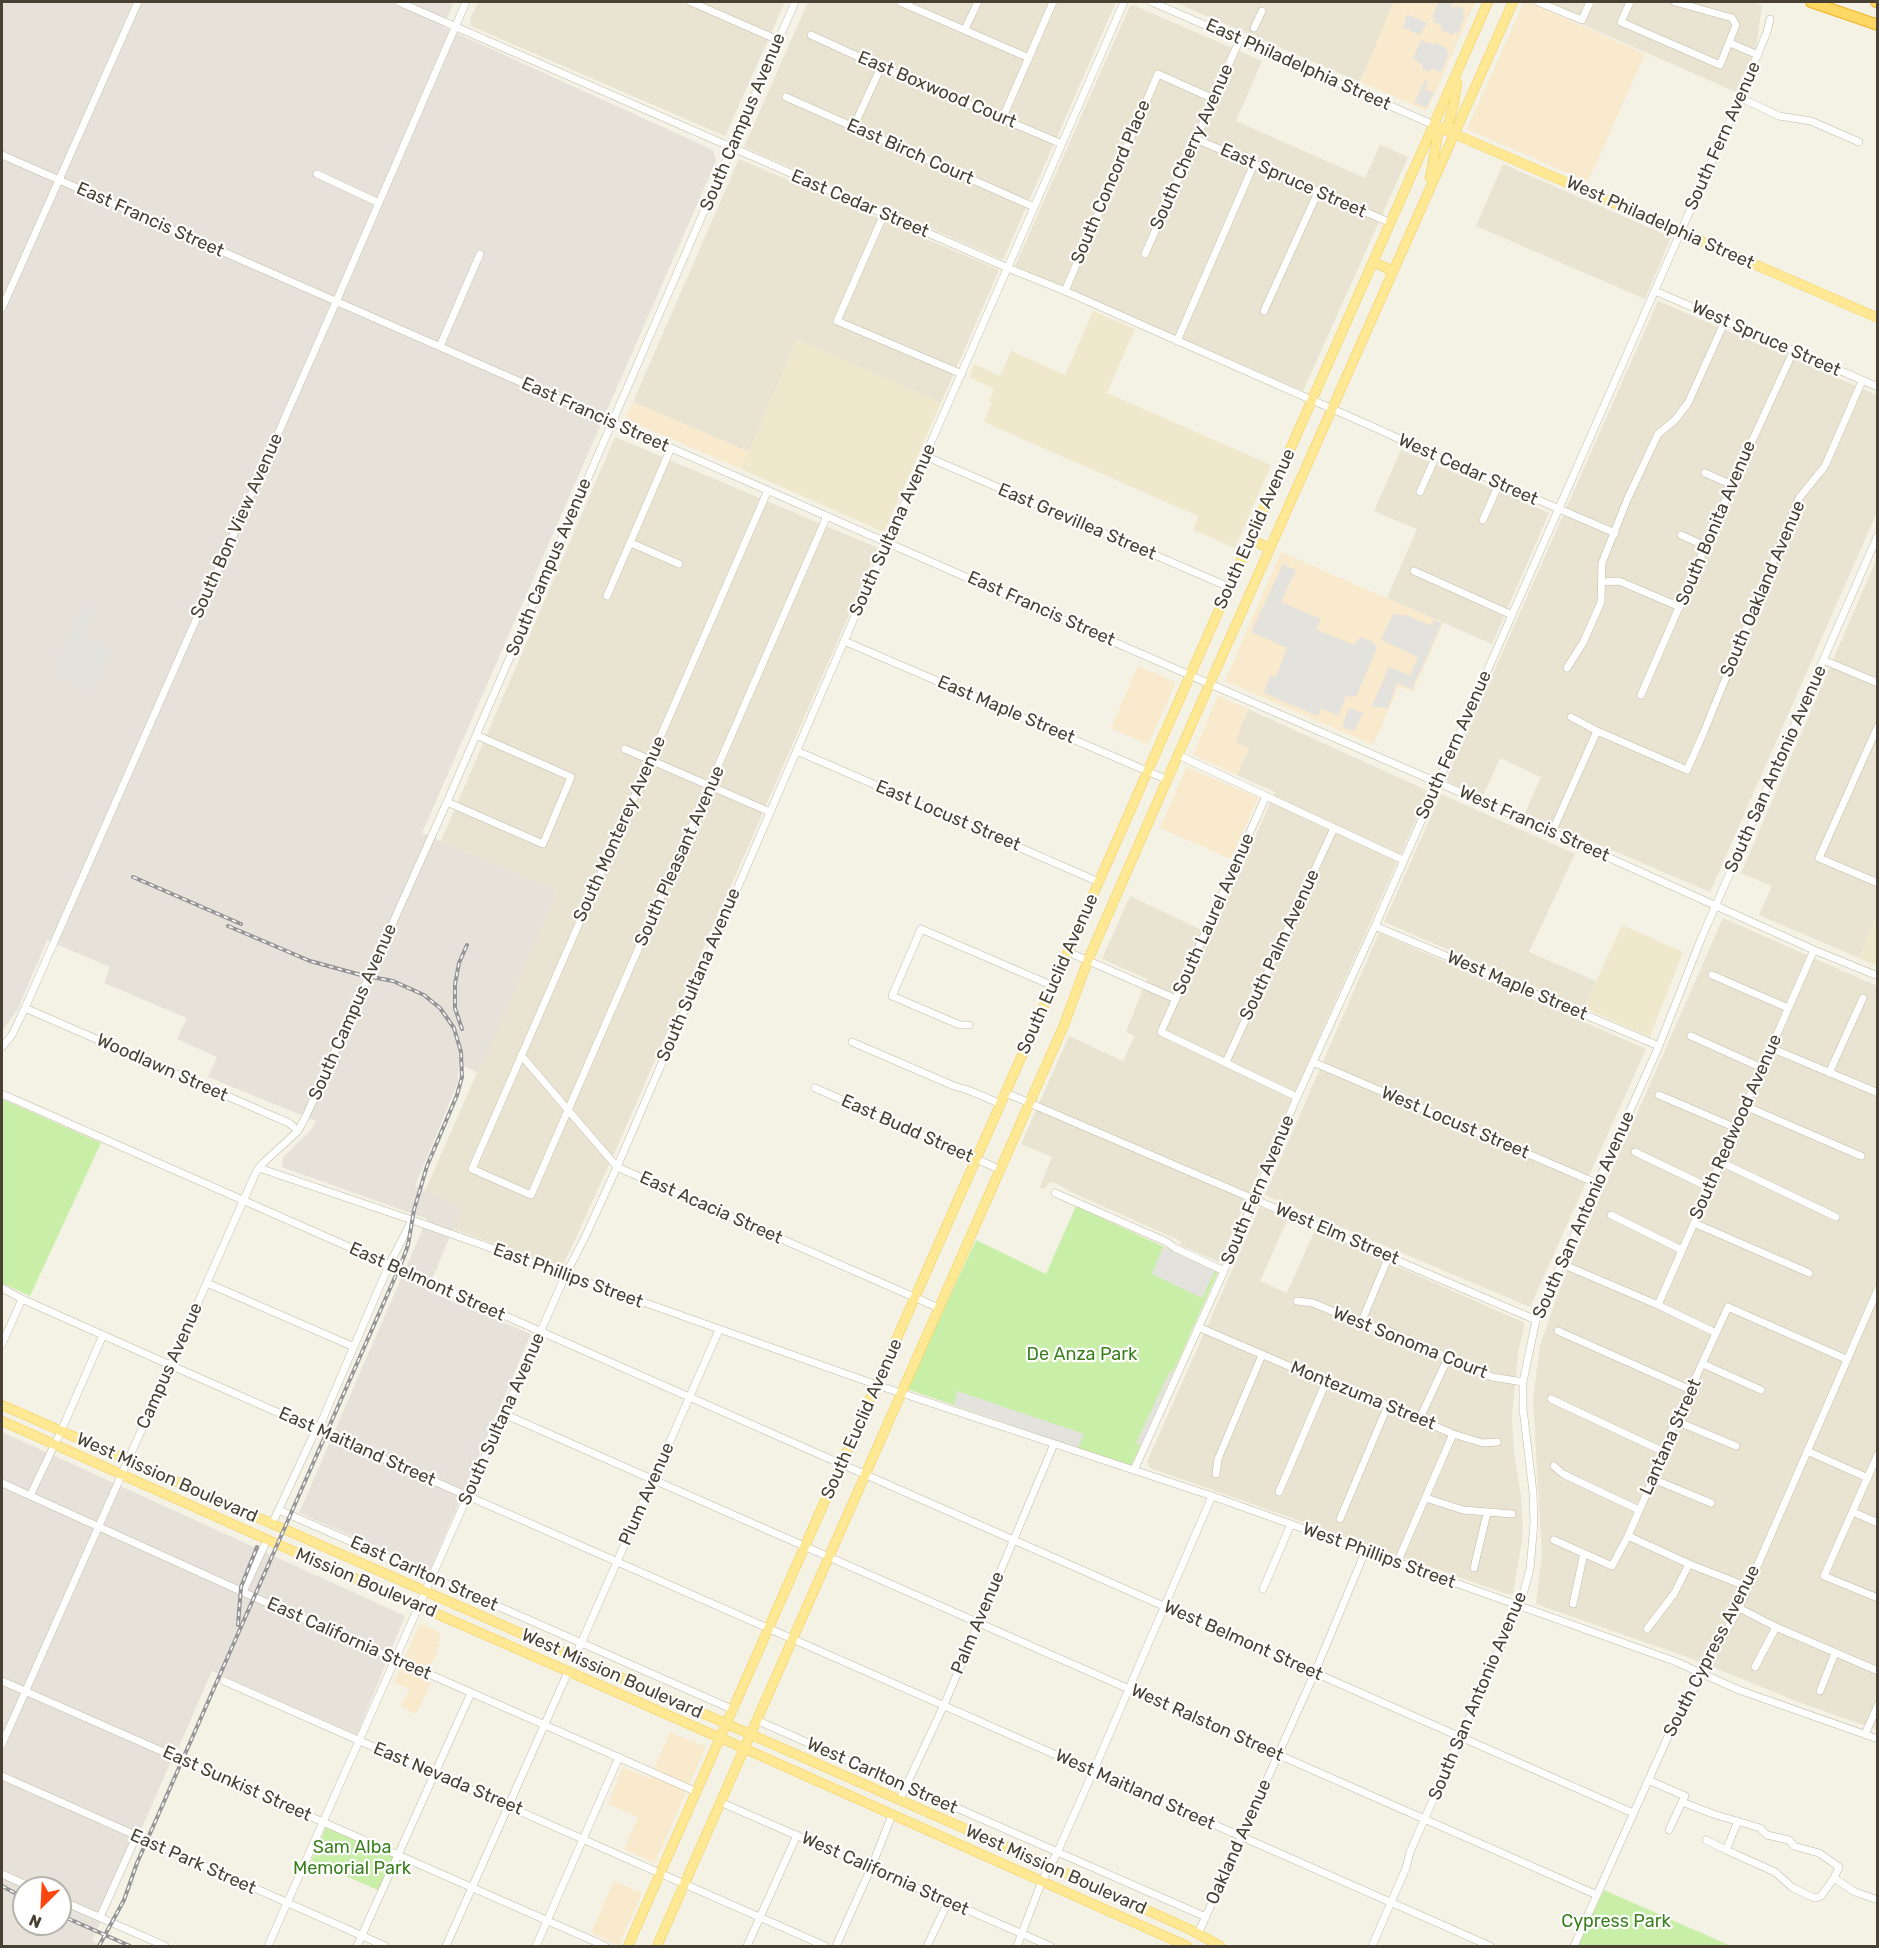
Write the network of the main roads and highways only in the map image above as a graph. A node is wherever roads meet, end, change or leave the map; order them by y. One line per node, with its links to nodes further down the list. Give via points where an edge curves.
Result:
1 (1488, 2): 6 (main road, South Euclid Avenue)
2 (1513, 2): 8 (main road, South Euclid Avenue)
3 (1811, 2): 5 (highway)
4 (1834, 2): 5 (highway)
5 (1878, 22)
6 (1462, 62): 7 (main road, South Euclid Avenue); 8 (main road, via 1448,124)
7 (1438, 127): 8 (main road, West Philadelphia Street); 9 (main road); 10 (main road, South Euclid Avenue)
8 (1453, 133): 9 (main road, South Euclid Avenue); 12 (main road, West Philadelphia Street)
9 (1421, 207): 11 (main road, South Euclid Avenue)
10 (1373, 262): 11 (main road); 13 (main road, South Euclid Avenue)
11 (1393, 271): 14 (main road, South Euclid Avenue)
12 (1878, 318)
13 (1251, 539): 14 (main road); 17 (main road, South Euclid Avenue)
14 (1270, 549): 18 (main road, South Euclid Avenue)
15 (2, 1405): 17 (main road, West Mission Boulevard)
16 (2, 1421): 19 (main road, Mission Boulevard)
17 (727, 1724): 18 (main road, West Mission Boulevard); 19 (main road, South Euclid Avenue)
18 (750, 1734): 21 (main road, South Euclid Avenue); 25 (main road, West Mission Boulevard, via 1050,1866)
19 (721, 1739): 20 (main road, Mission Boulevard); 22 (main road, South Euclid Avenue)
20 (732, 1743): 21 (main road, West Mission Boulevard)
21 (743, 1749): 23 (main road, South Euclid Avenue); 24 (main road, West Mission Boulevard)
22 (628, 1947)
23 (657, 1947)
24 (1187, 1947)
25 (1220, 1947)

